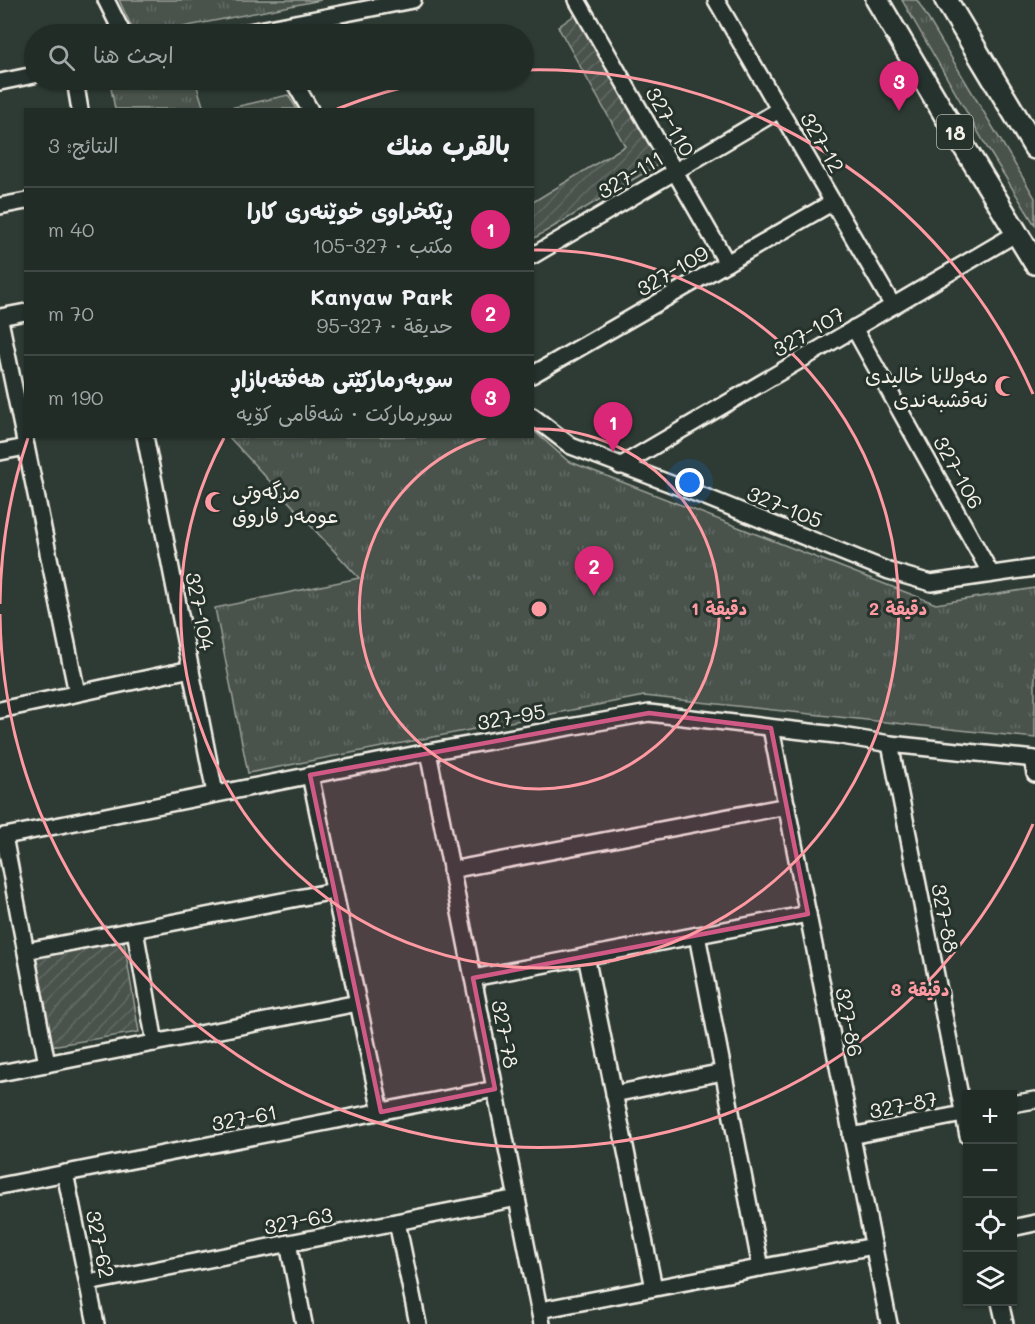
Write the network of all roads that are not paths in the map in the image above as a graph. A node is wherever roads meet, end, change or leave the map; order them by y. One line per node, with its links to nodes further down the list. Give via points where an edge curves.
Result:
1 (106, 0): 7 (street)
2 (413, 0): 8 (street)
3 (578, 0): 17 (street, 327-110)
4 (716, 0): 15 (street, 327-12)
5 (877, 0): 21 (highway, 18)
6 (946, 0): 16 (highway)
7 (118, 24)
8 (303, 24)
9 (24, 77): 10 (street)
10 (0, 82)
11 (77, 90): 13 (street)
12 (299, 90): 14 (street)
13 (80, 108)
14 (309, 108)
15 (779, 110): 17 (street, 327-111); 19 (street, 327-12)
16 (1035, 148)
17 (676, 171): 22 (street, 327-111); 23 (street, 327-110)
18 (24, 201): 20 (street)
19 (833, 202): 23 (street, 327-109); 25 (street, 327-12)
20 (0, 206)
21 (1017, 233): 24 (highway, 18); 25 (street, 327-107)
22 (534, 255)
23 (728, 263): 29 (street, 327-109)
24 (1035, 263)
25 (893, 306): 28 (street, 327-107)
26 (24, 312): 27 (street)
27 (0, 318): 31 (street)
28 (854, 328): 36 (street, 327-107); 38 (street, 327-106)
29 (534, 374)
30 (534, 418): 36 (street, 327-105, via 571,446)
31 (24, 437)
32 (24, 438): 34 (street)
33 (145, 438): 39 (street, 327-104)
34 (26, 447): 35 (street); 40 (street)
35 (0, 452)
36 (620, 466): 38 (street, 327-105, via 889,571 931,583)
37 (1035, 568): 38 (street, 327-105)
38 (992, 574)
39 (191, 669): 40 (street); 47 (street, 327-104)
40 (77, 693): 41 (street)
41 (0, 710)
42 (771, 728): 43 (street, 327-95); 44 (street, 327-95, via 649,713); 48 (street, 327-86)
43 (890, 744): 45 (street, 327-95); 67 (street, 327-88)
44 (428, 752): 46 (street, 327-95); 50 (street, 327-78)
45 (1034, 764)
46 (310, 775): 47 (street, 327-95); 51 (street)
47 (215, 793): 49 (street, 327-95)
48 (787, 806): 50 (street); 52 (street, 327-86)
49 (2, 836): 55 (street)
50 (451, 870): 57 (street, 327-78)
51 (334, 891): 53 (street); 58 (street)
52 (808, 914): 54 (street); 70 (street, 327-86)
53 (135, 930): 55 (street); 59 (street)
54 (697, 935): 56 (street); 61 (street)
55 (26, 951): 60 (street)
56 (586, 956): 57 (street); 64 (street)
57 (473, 978): 63 (street, 327-78)
58 (358, 1003): 59 (street); 68 (street)
59 (155, 1043): 60 (street)
60 (47, 1064): 62 (street)
61 (723, 1072): 64 (street); 79 (street)
62 (0, 1073)
63 (495, 1089): 68 (street, 327-61); 73 (street, 327-78)
64 (614, 1094): 81 (street)
65 (1035, 1100): 66 (street)
66 (1017, 1103)
67 (963, 1104)
68 (381, 1112): 71 (street, 327-61)
69 (963, 1114): 70 (street, 327-87)
70 (851, 1136): 78 (street, 327-86)
71 (65, 1173): 72 (street, 327-61); 80 (street, 327-62)
72 (0, 1186)
73 (517, 1198): 74 (street, 327-63); 83 (street, 327-78)
74 (397, 1222): 77 (street, 327-63); 86 (street)
75 (1035, 1223): 76 (street)
76 (1017, 1227)
77 (288, 1244): 80 (street, 327-63); 85 (street)
78 (874, 1246): 79 (street); 87 (street, 327-86)
79 (761, 1268): 81 (street)
80 (88, 1283): 84 (street, 327-62)
81 (654, 1288): 83 (street)
82 (1001, 1306): 88 (street)
83 (541, 1317)
84 (96, 1324)
85 (304, 1324)
86 (418, 1324)
87 (889, 1324)
88 (1005, 1324)

